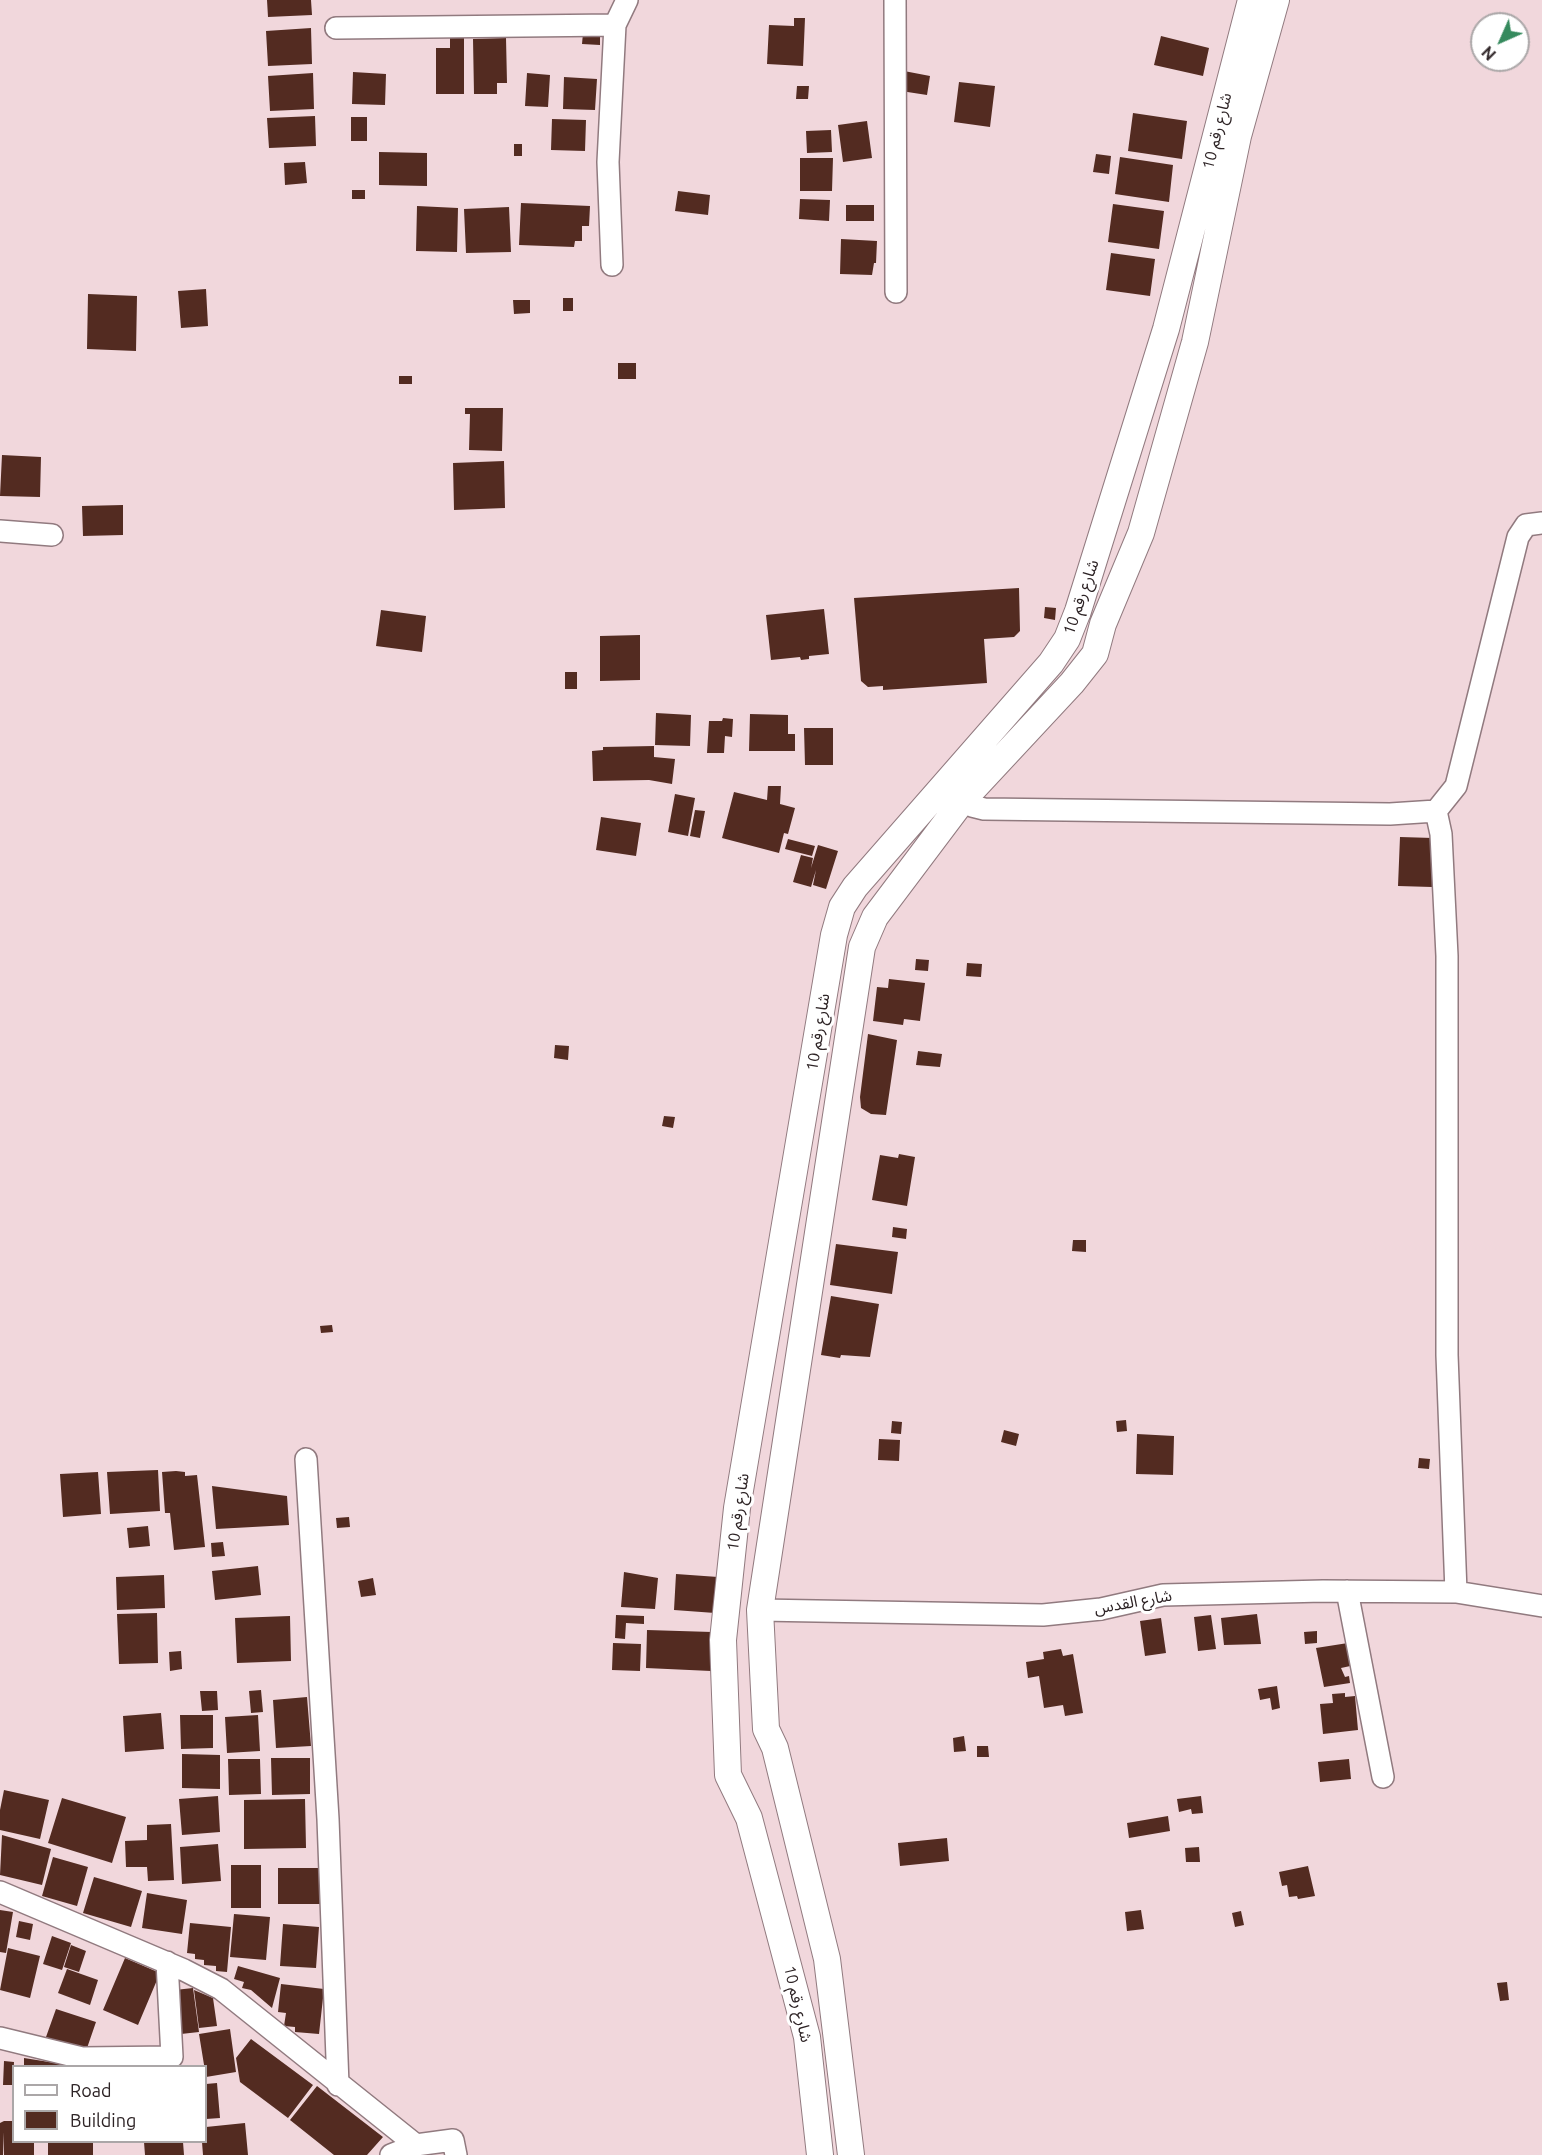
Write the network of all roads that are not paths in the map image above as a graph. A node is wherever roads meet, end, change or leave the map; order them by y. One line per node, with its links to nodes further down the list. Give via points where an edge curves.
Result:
1 (627, 0): 5 (street)
2 (895, 0): 8 (street)
3 (1251, 0): 27 (main road, شارع رقم 10, via 1153,372 1067,639 1051,663 855,887 842,907 834,935 737,1508 723,1640 729,1775 749,1818 807,2037)
4 (1276, 0): 12 (main road, شارع رقم 10, via 1238,136 1195,342 1141,533 1103,624 1095,654)
5 (615, 25): 6 (street); 7 (street, via 608,162)
6 (336, 28)
7 (612, 265)
8 (896, 292)
9 (1542, 523): 13 (street, via 1526,525 1518,537 1456,786)
10 (0, 531): 11 (street)
11 (52, 535)
12 (963, 800): 13 (street, via 984,809 1390,814); 18 (main road, شارع رقم 10, via 875,917 862,947)
13 (1436, 811): 16 (street, via 1441,834 1447,956 1447,1355)
14 (306, 1458): 23 (street, via 328,1819)
15 (1347, 1592): 16 (street, شارع القدس); 18 (street, شارع القدس, via 1163,1595 1101,1609 1043,1616); 19 (street)
16 (1456, 1592): 17 (street, شارع القدس)
17 (1542, 1606)
18 (760, 1610): 28 (main road, شارع رقم 10, via 766,1729 775,1748 827,1959)
19 (1383, 1777)
20 (0, 1892): 21 (street)
21 (167, 1962): 22 (street, via 172,2057 82,2058); 23 (street, via 221,1989)
22 (0, 2038)
23 (338, 2085): 24 (street)
24 (416, 2145): 25 (street); 26 (street, via 453,2140)
25 (391, 2155)
26 (456, 2155)
27 (820, 2155)
28 (851, 2155)

